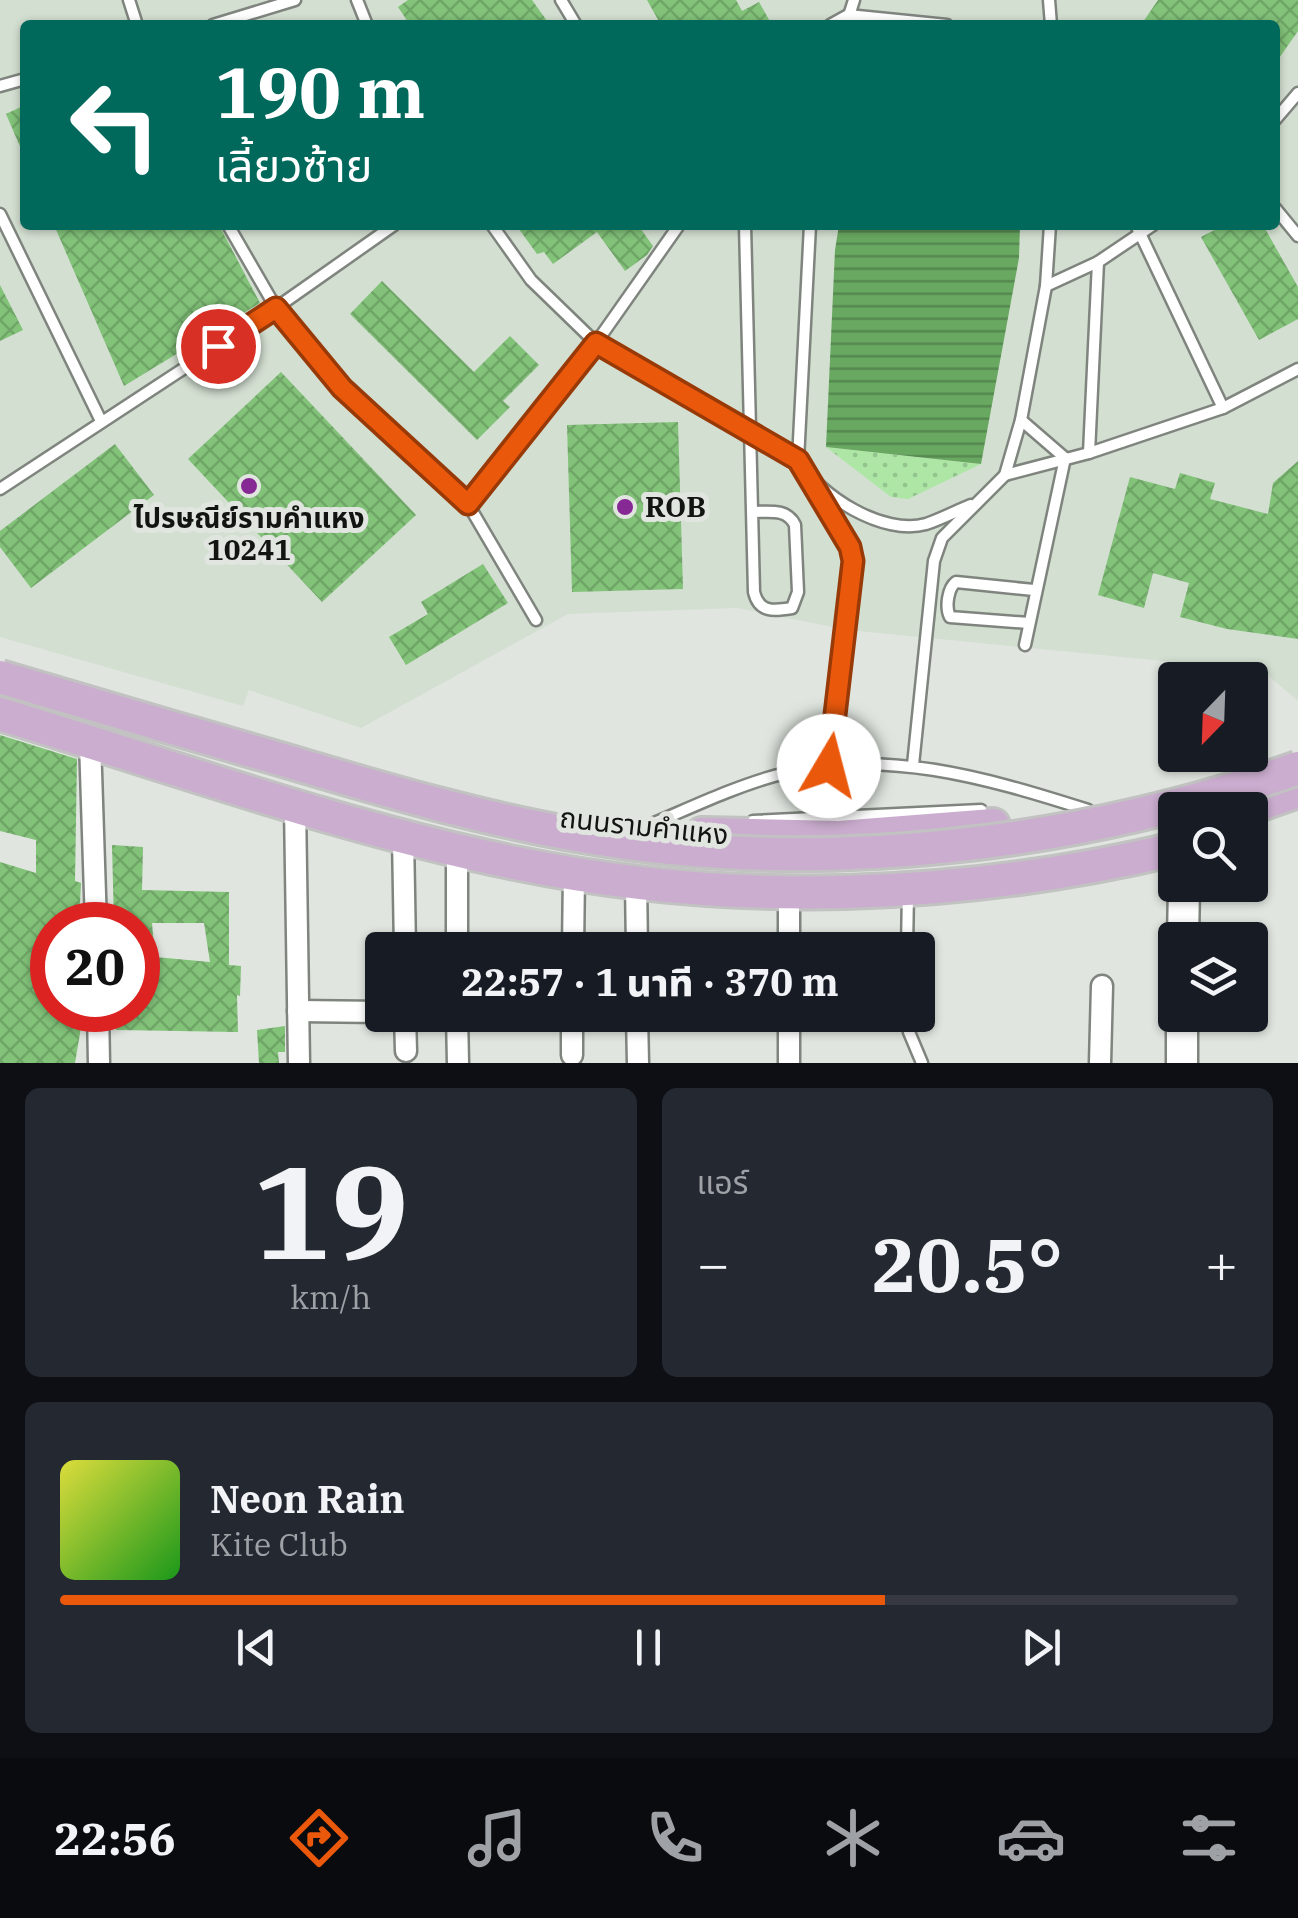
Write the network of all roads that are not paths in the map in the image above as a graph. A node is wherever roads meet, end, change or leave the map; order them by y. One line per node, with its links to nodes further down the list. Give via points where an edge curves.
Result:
1 (295, 0): 3 (lane)
2 (854, 0): 4 (lane)
3 (229, 20)
4 (847, 20)
5 (1298, 93): 6 (lane)
6 (1280, 114)
7 (0, 214): 26 (lane)
8 (1280, 214): 18 (lane)
9 (231, 230): 21 (lane)
10 (387, 230): 21 (lane)
11 (496, 230): 22 (lane, via 531,280)
12 (675, 230): 22 (lane)
13 (745, 230): 27 (lane)
14 (810, 230): 30 (lane)
15 (1050, 230): 20 (lane)
16 (1137, 230): 19 (lane)
17 (1138, 230): 24 (lane)
18 (1298, 236)
19 (1098, 262): 20 (lane); 28 (lane)
20 (1046, 286): 25 (lane)
21 (276, 308): 26 (lane); 35 (lane, via 342,388)
22 (596, 343): 27 (lane); 35 (lane)
23 (1298, 369): 24 (lane)
24 (1223, 408): 28 (lane)
25 (1021, 420): 29 (lane); 31 (lane)
26 (100, 421): 33 (lane)
27 (750, 432): 30 (lane); 36 (lane)
28 (1090, 453): 29 (lane)
29 (1065, 458): 31 (lane); 37 (lane)
30 (798, 460): 32 (lane)
31 (1005, 475): 34 (lane)
32 (809, 478): 34 (lane, via 873,522 923,525); 49 (lane, via 853,561)
33 (0, 488)
34 (976, 502): 50 (lane, via 942,538 934,561)
35 (468, 504): 38 (lane)
36 (752, 512): 36 (lane, via 782,513 795,525 798,592 792,608 771,611 755,598)
37 (1034, 590): 39 (lane); 39 (lane, via 956,582 948,598 950,616)
38 (536, 620)
39 (1029, 623): 40 (lane)
40 (1025, 645)
41 (0, 663): 45 (main road, ถนนรามคำแหง)
42 (0, 677): 51 (main road, ถนนรามคำแหง, bridge, via 499,820 685,848 777,853 965,844 1168,808)
43 (0, 699): 65 (main road, ถนนรามคำแหง, via 390,815 604,860 758,872 878,871 1020,858)
44 (0, 714): 46 (main road, ถนนรามคำแหง)
45 (226, 729): 47 (main road, ถนนรามคำแหง); 53 (main road)
46 (90, 742): 53 (main road, ถนนรามคำแหง); 74 (street)
47 (274, 743): 52 (main road, ถนนรามคำแหง); 56 (main road)
48 (1298, 751): 59 (main road, ถนนรามคำแหง, via 1238,774)
49 (829, 766): 50 (lane); 64 (lane, via 751,784)
50 (913, 766): 59 (lane, via 982,778)
51 (1298, 768)
52 (369, 772): 54 (main road, ถนนรามคำแหง); 63 (main road)
53 (214, 780): 56 (main road, ถนนรามคำแหง)
54 (424, 786): 64 (main road, ถนนรามคำแหง, via 568,820); 67 (main road)
55 (1298, 792): 57 (main road)
56 (262, 795): 58 (main road, ถนนรามคำแหง)
57 (1268, 802)
58 (295, 806): 63 (main road, ถนนรามคำแหง); 82 (street)
59 (1088, 810): 66 (main road, ถนนรามคำแหง, via 910,832)
60 (1298, 812): 62 (main road)
61 (998, 814): 66 (lane, via 766,819)
62 (1268, 822)
63 (361, 824): 67 (main road, ถนนรามคำแหง)
64 (640, 829): 66 (main road, ถนนรามคำแหง)
65 (1158, 832)
66 (726, 836)
67 (408, 837): 68 (main road, ถนนรามคำแหง); 75 (street)
68 (457, 850): 70 (main road, ถนนรามคำแหง); 76 (street)
69 (1158, 853): 72 (main road, ถนนรามคำแหง, via 1052,875)
70 (574, 874): 71 (main road, ถนนรามคำแหง); 77 (street)
71 (636, 882): 73 (main road, ถนนรามคำแหง); 78 (street)
72 (908, 890): 73 (main road, ถนนรามคำแหง); 80 (lane)
73 (789, 892): 79 (street)
74 (95, 902)
75 (405, 932)
76 (457, 932)
77 (573, 932)
78 (636, 932)
79 (789, 932)
80 (907, 932)
81 (1102, 986): 100 (street)
82 (298, 1011): 83 (street); 95 (street)
83 (365, 1012)
84 (99, 1032): 94 (street)
85 (406, 1032): 92 (street)
86 (458, 1032): 96 (street)
87 (572, 1032): 93 (street)
88 (637, 1032): 97 (street)
89 (789, 1032): 98 (street)
90 (909, 1032): 99 (lane)
91 (1182, 1032): 101 (street)
92 (406, 1051)
93 (572, 1056)
94 (100, 1063)
95 (299, 1063)
96 (458, 1063)
97 (638, 1063)
98 (789, 1063)
99 (922, 1063)
100 (1100, 1063)
101 (1182, 1063)

